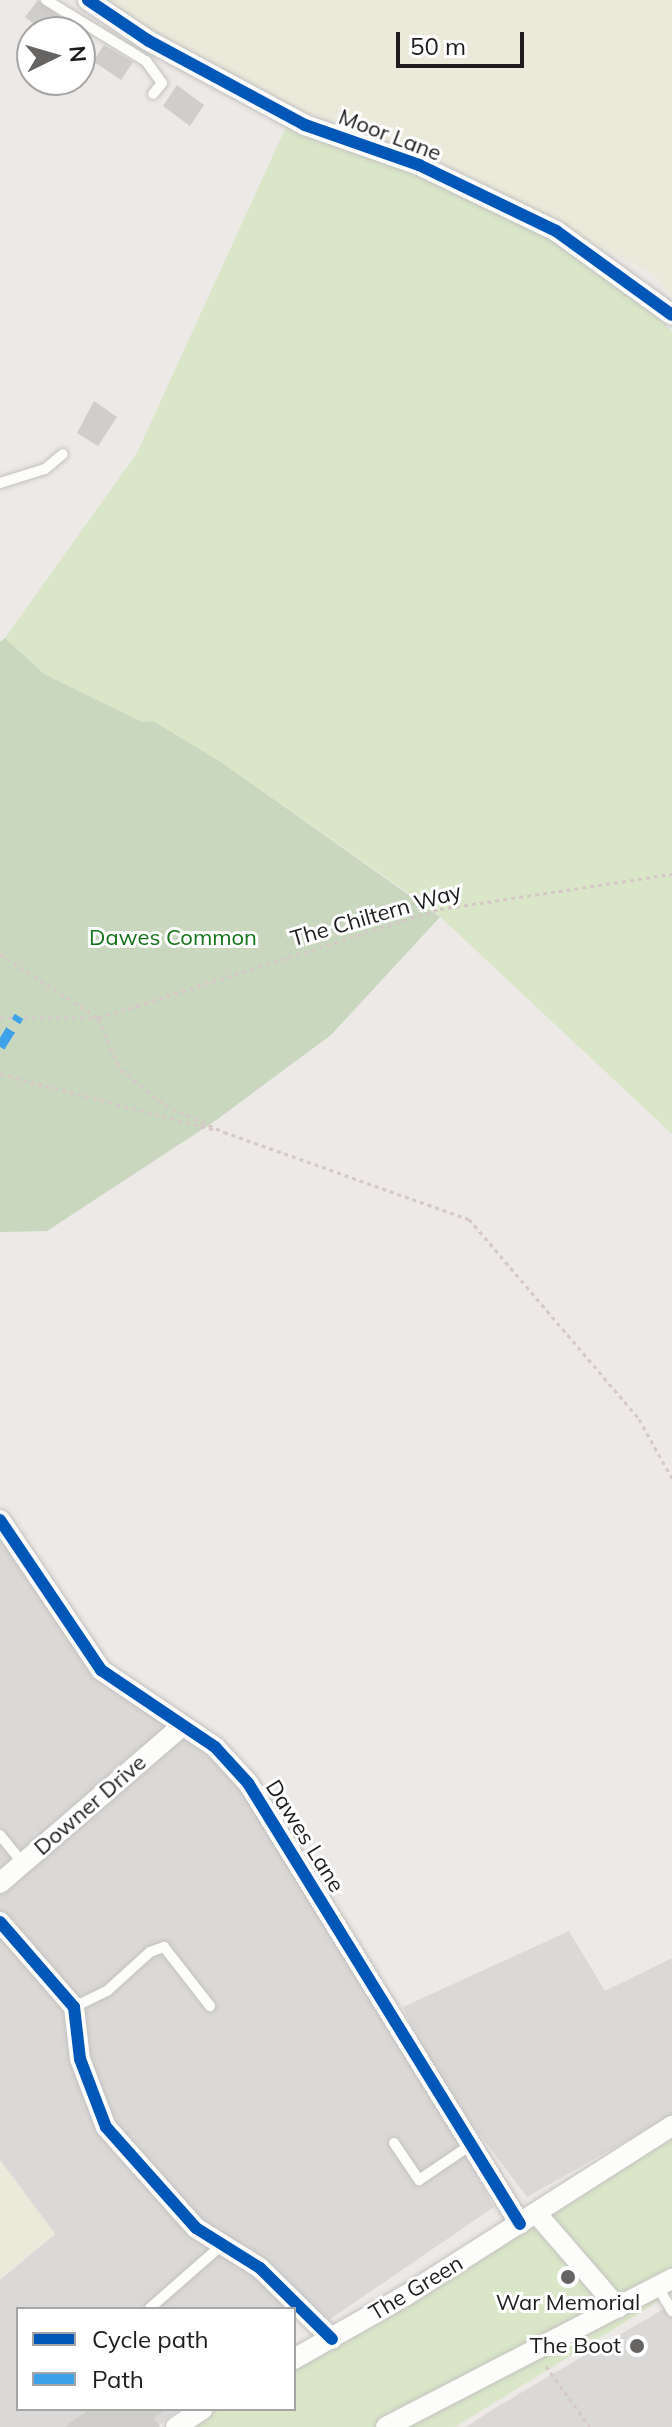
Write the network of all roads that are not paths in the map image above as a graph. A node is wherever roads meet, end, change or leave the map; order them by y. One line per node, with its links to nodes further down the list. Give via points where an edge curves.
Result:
1 (46, 0): 3 (lane, via 146,61 162,83)
2 (88, 0): 4 (street, Moor Lane, via 149,41 305,125 419,165 556,231)
3 (153, 94)
4 (672, 315)
5 (63, 454): 6 (lane, via 45,469)
6 (0, 483)
7 (0, 1520): 8 (street, Dawes Lane, via 101,1670)
8 (181, 1727): 10 (street, Downer Drive); 17 (street, Dawes Lane, via 215,1747 248,1783)
9 (0, 1835): 10 (lane)
10 (23, 1863): 11 (street, Downer Drive)
11 (0, 1883)
12 (0, 1922): 14 (street)
13 (210, 2006): 14 (lane, via 164,1947 150,1952 107,1991)
14 (74, 2007): 19 (street, via 80,2059 106,2127 196,2228)
15 (672, 2126): 18 (street, The Green)
16 (394, 2143): 17 (lane, via 419,2180)
17 (472, 2144): 18 (street, Dawes Lane)
18 (528, 2219): 22 (street); 24 (street, The Green)
19 (222, 2245): 21 (lane); 24 (street, via 260,2268)
20 (665, 2283): 22 (street); 23 (lane)
21 (151, 2307)
22 (618, 2308): 28 (street)
23 (672, 2311)
24 (332, 2339): 25 (street, The Green)
25 (296, 2358)
26 (200, 2411): 27 (street)
27 (176, 2427)
28 (386, 2427)

